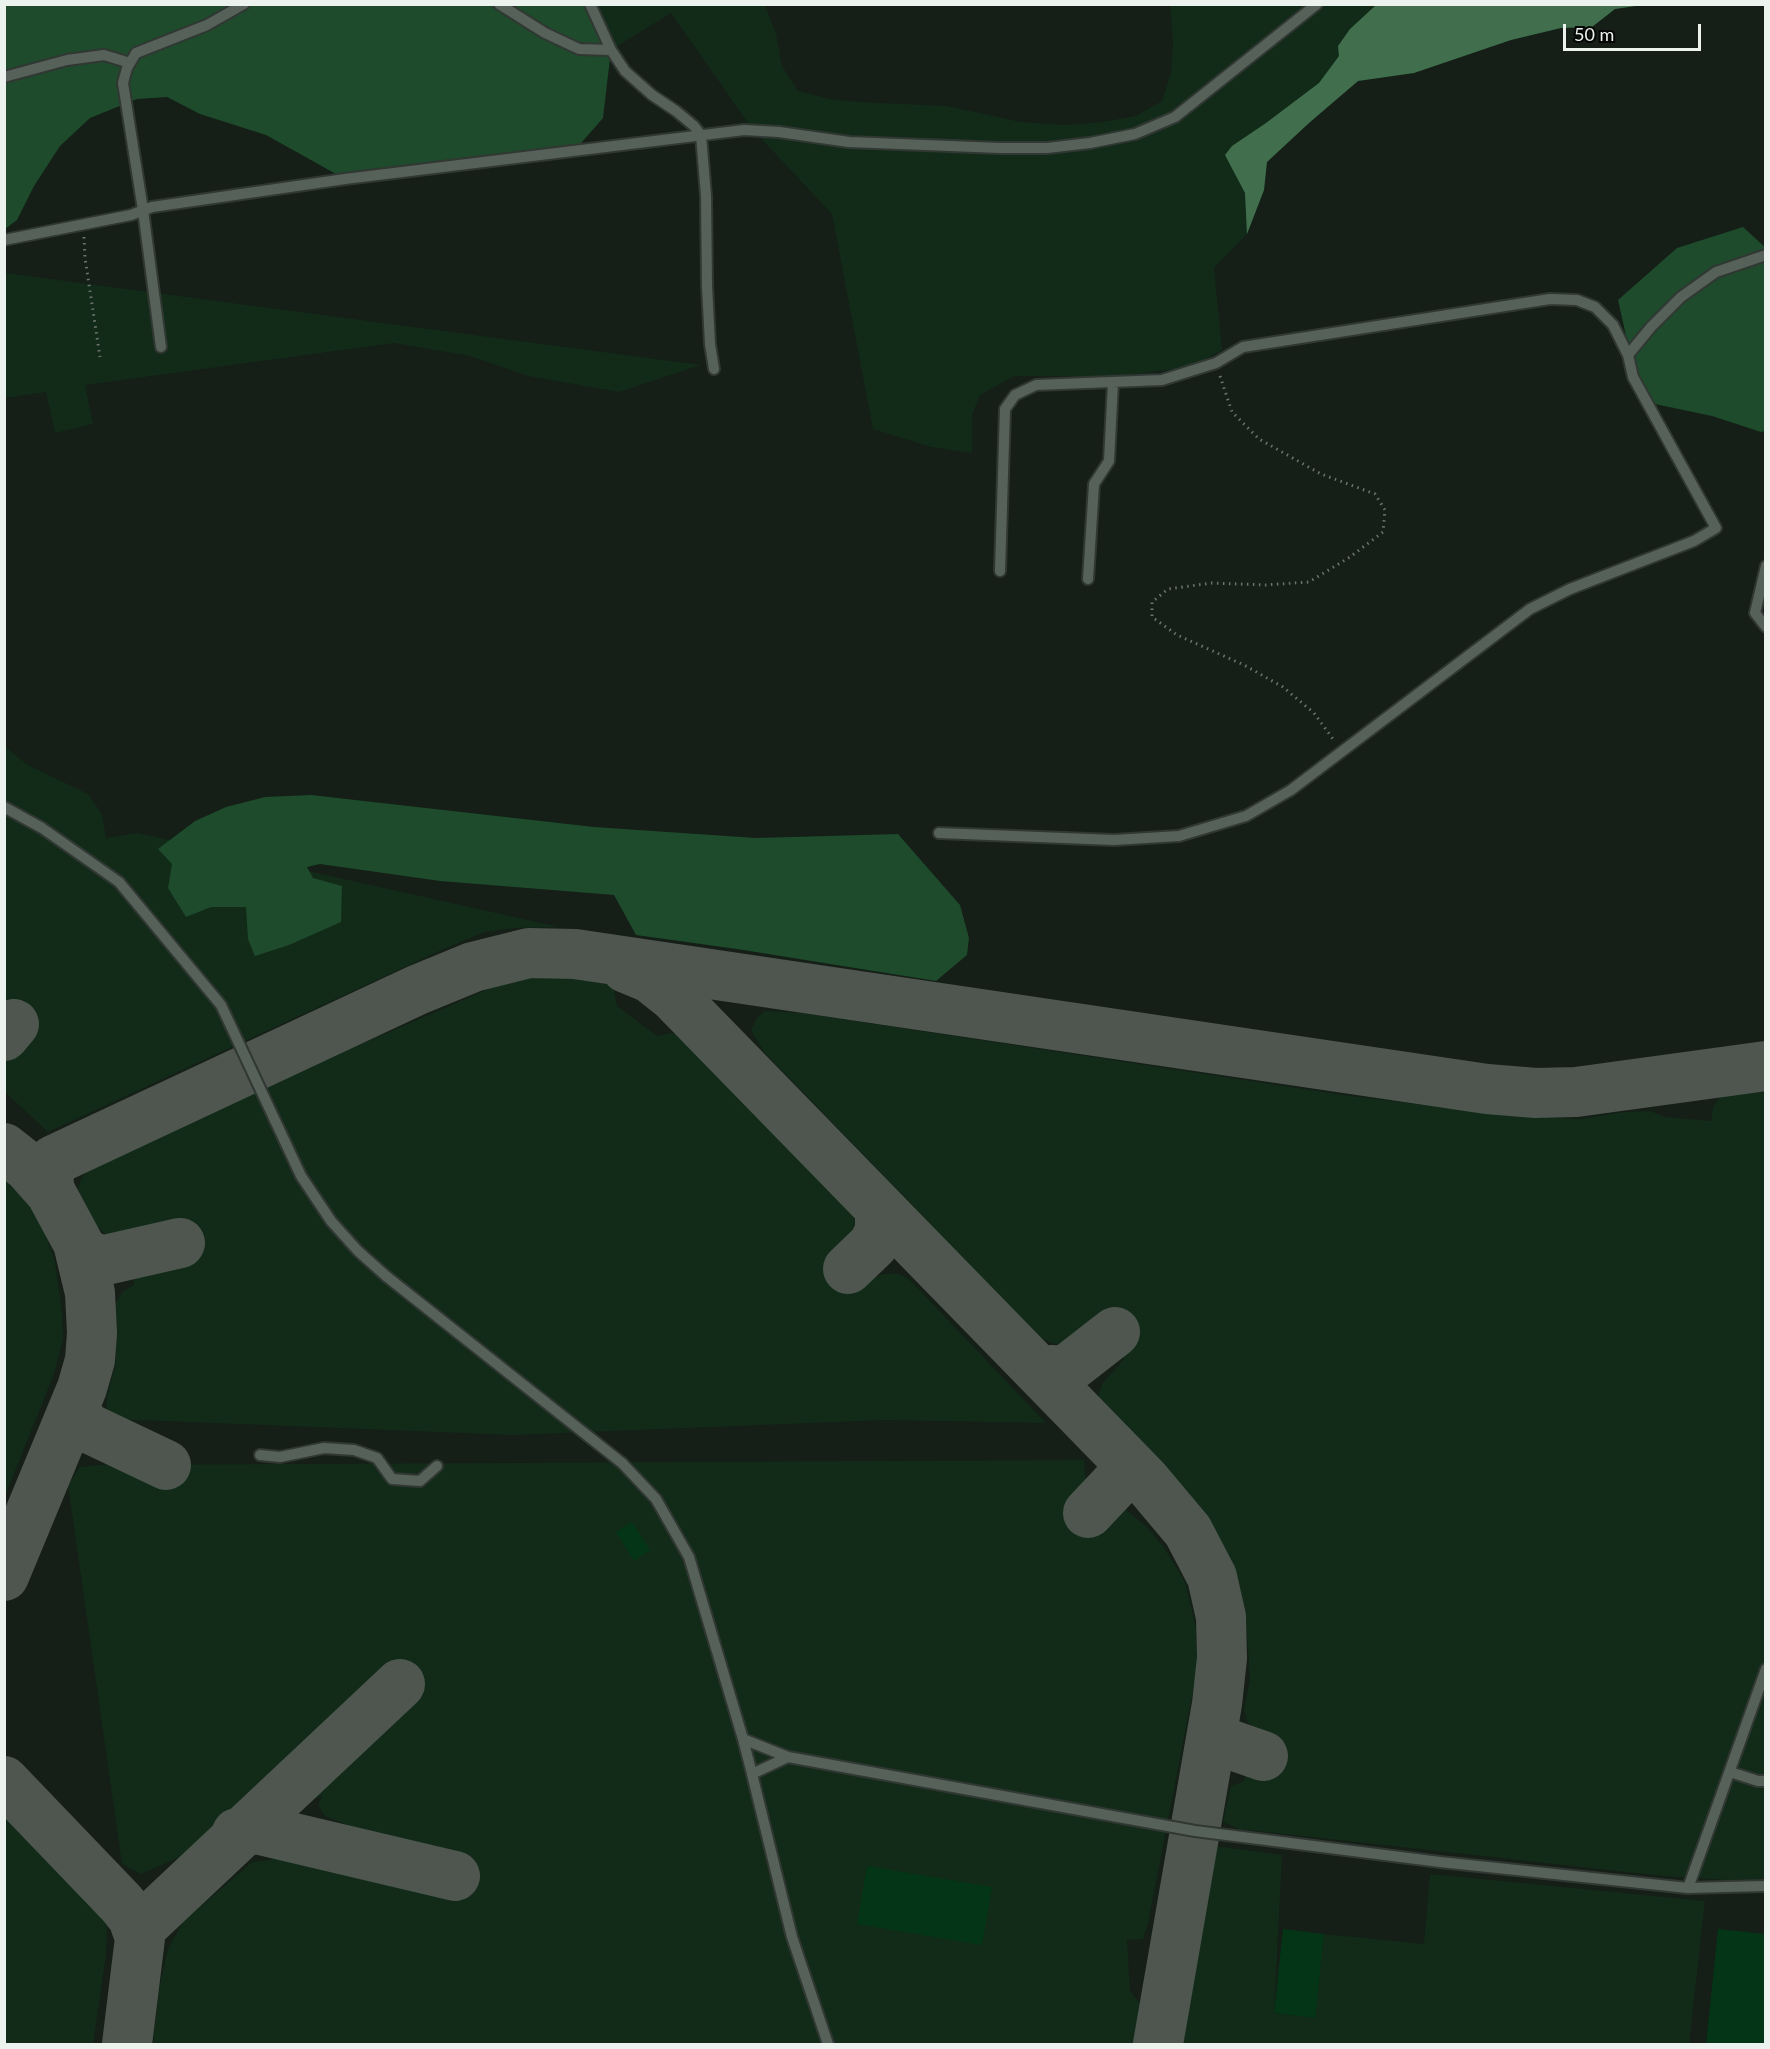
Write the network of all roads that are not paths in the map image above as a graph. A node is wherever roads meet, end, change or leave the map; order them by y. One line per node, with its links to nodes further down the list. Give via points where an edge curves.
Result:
1 (244, 4): 6 (lane, via 207,25 136,53)
2 (499, 4): 5 (lane, via 579,49)
3 (590, 4): 5 (lane)
4 (1317, 4): 8 (lane, via 1175,117 1135,134 1047,148 849,142 744,130)
5 (610, 50): 8 (lane, via 625,71)
6 (130, 63): 7 (lane, via 104,55 67,60); 9 (lane, via 123,83)
7 (4, 77)
8 (700, 135): 9 (lane, via 334,180); 14 (lane)
9 (143, 210): 10 (lane); 12 (lane)
10 (4, 240)
11 (1766, 255): 13 (lane, via 1716,272 1682,297)
12 (161, 347)
13 (1628, 355): 15 (lane, via 1614,325 1595,307 1577,300 1550,298 1243,347 1216,363 1162,380); 21 (lane, via 1633,377 1716,528 1694,541 1570,589 1530,609 1291,790 1246,816 1179,836 1114,840)
14 (714, 369)
15 (1113, 382): 17 (lane, via 1036,385 1015,395 1005,409); 18 (lane, via 1109,461 1094,483)
16 (1766, 566): 19 (lane, via 1755,613)
17 (1000, 571)
18 (1088, 579)
19 (1766, 627)
20 (4, 807): 25 (lane, via 120,882 221,1005 301,1176 331,1221 358,1251 622,1463 656,1499 689,1557)
21 (939, 833)
22 (260, 1455): 23 (lane, via 280,1457 324,1448 354,1450 377,1458 392,1479 401,1480 420,1481)
23 (437, 1466)
24 (1766, 1670): 27 (lane)
25 (743, 1739): 26 (lane); 28 (lane)
26 (788, 1757): 28 (lane); 31 (lane, via 1195,1831)
27 (1730, 1772): 29 (lane); 31 (lane)
28 (752, 1774): 32 (lane, via 792,1937)
29 (1766, 1781)
30 (1766, 1886): 31 (lane)
31 (1688, 1888)
32 (828, 2044)

